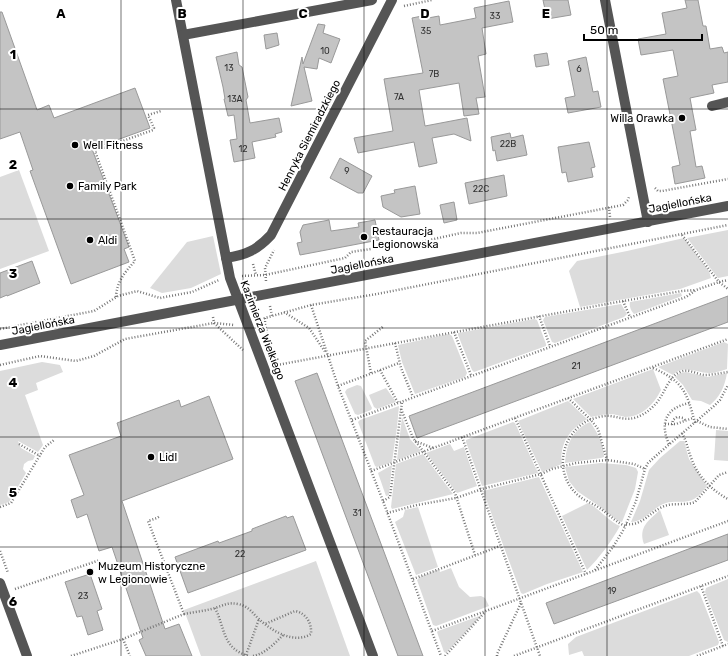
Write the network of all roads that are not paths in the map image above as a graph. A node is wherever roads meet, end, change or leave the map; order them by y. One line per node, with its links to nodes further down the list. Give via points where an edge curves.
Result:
1 (176, 0): 5 (street, Kazimierza Wielkiego)
2 (372, 0): 5 (street)
3 (392, 0): 10 (street, Henryka Siemiradzkiego, via 271,235 250,252)
4 (605, 0): 9 (street)
5 (183, 35): 10 (street, Kazimierza Wielkiego)
6 (728, 102): 7 (street)
7 (712, 106)
8 (728, 206): 9 (street, Jagiellońska)
9 (648, 222): 11 (street, Jagiellońska)
10 (226, 258): 11 (street, Kazimierza Wielkiego)
11 (238, 300): 12 (street, Jagiellońska); 15 (street, Kazimierza Wielkiego)
12 (0, 345)
13 (0, 583): 14 (street)
14 (27, 656)
15 (373, 656)

